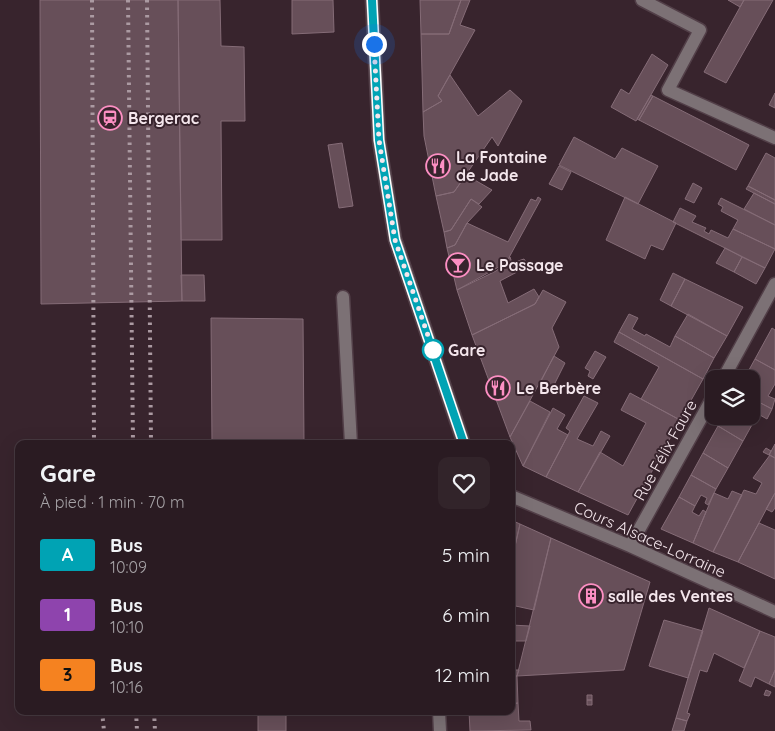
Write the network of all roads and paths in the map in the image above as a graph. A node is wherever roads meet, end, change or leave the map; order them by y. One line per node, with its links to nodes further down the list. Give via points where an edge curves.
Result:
1 (372, 0): 9 (street, via 379,140 395,240)
2 (642, 0): 3 (street, via 700,30 668,90)
3 (775, 138)
4 (775, 284): 6 (street)
5 (343, 297): 8 (street)
6 (728, 370)
7 (705, 411): 11 (street, Rue Félix Faure)
8 (351, 440)
9 (463, 440)
10 (515, 498): 11 (street, Cours Alsace-Lorraine)
11 (630, 546): 12 (street, Cours Alsace-Lorraine)
12 (775, 612)
13 (439, 715): 14 (street)
14 (440, 731)

